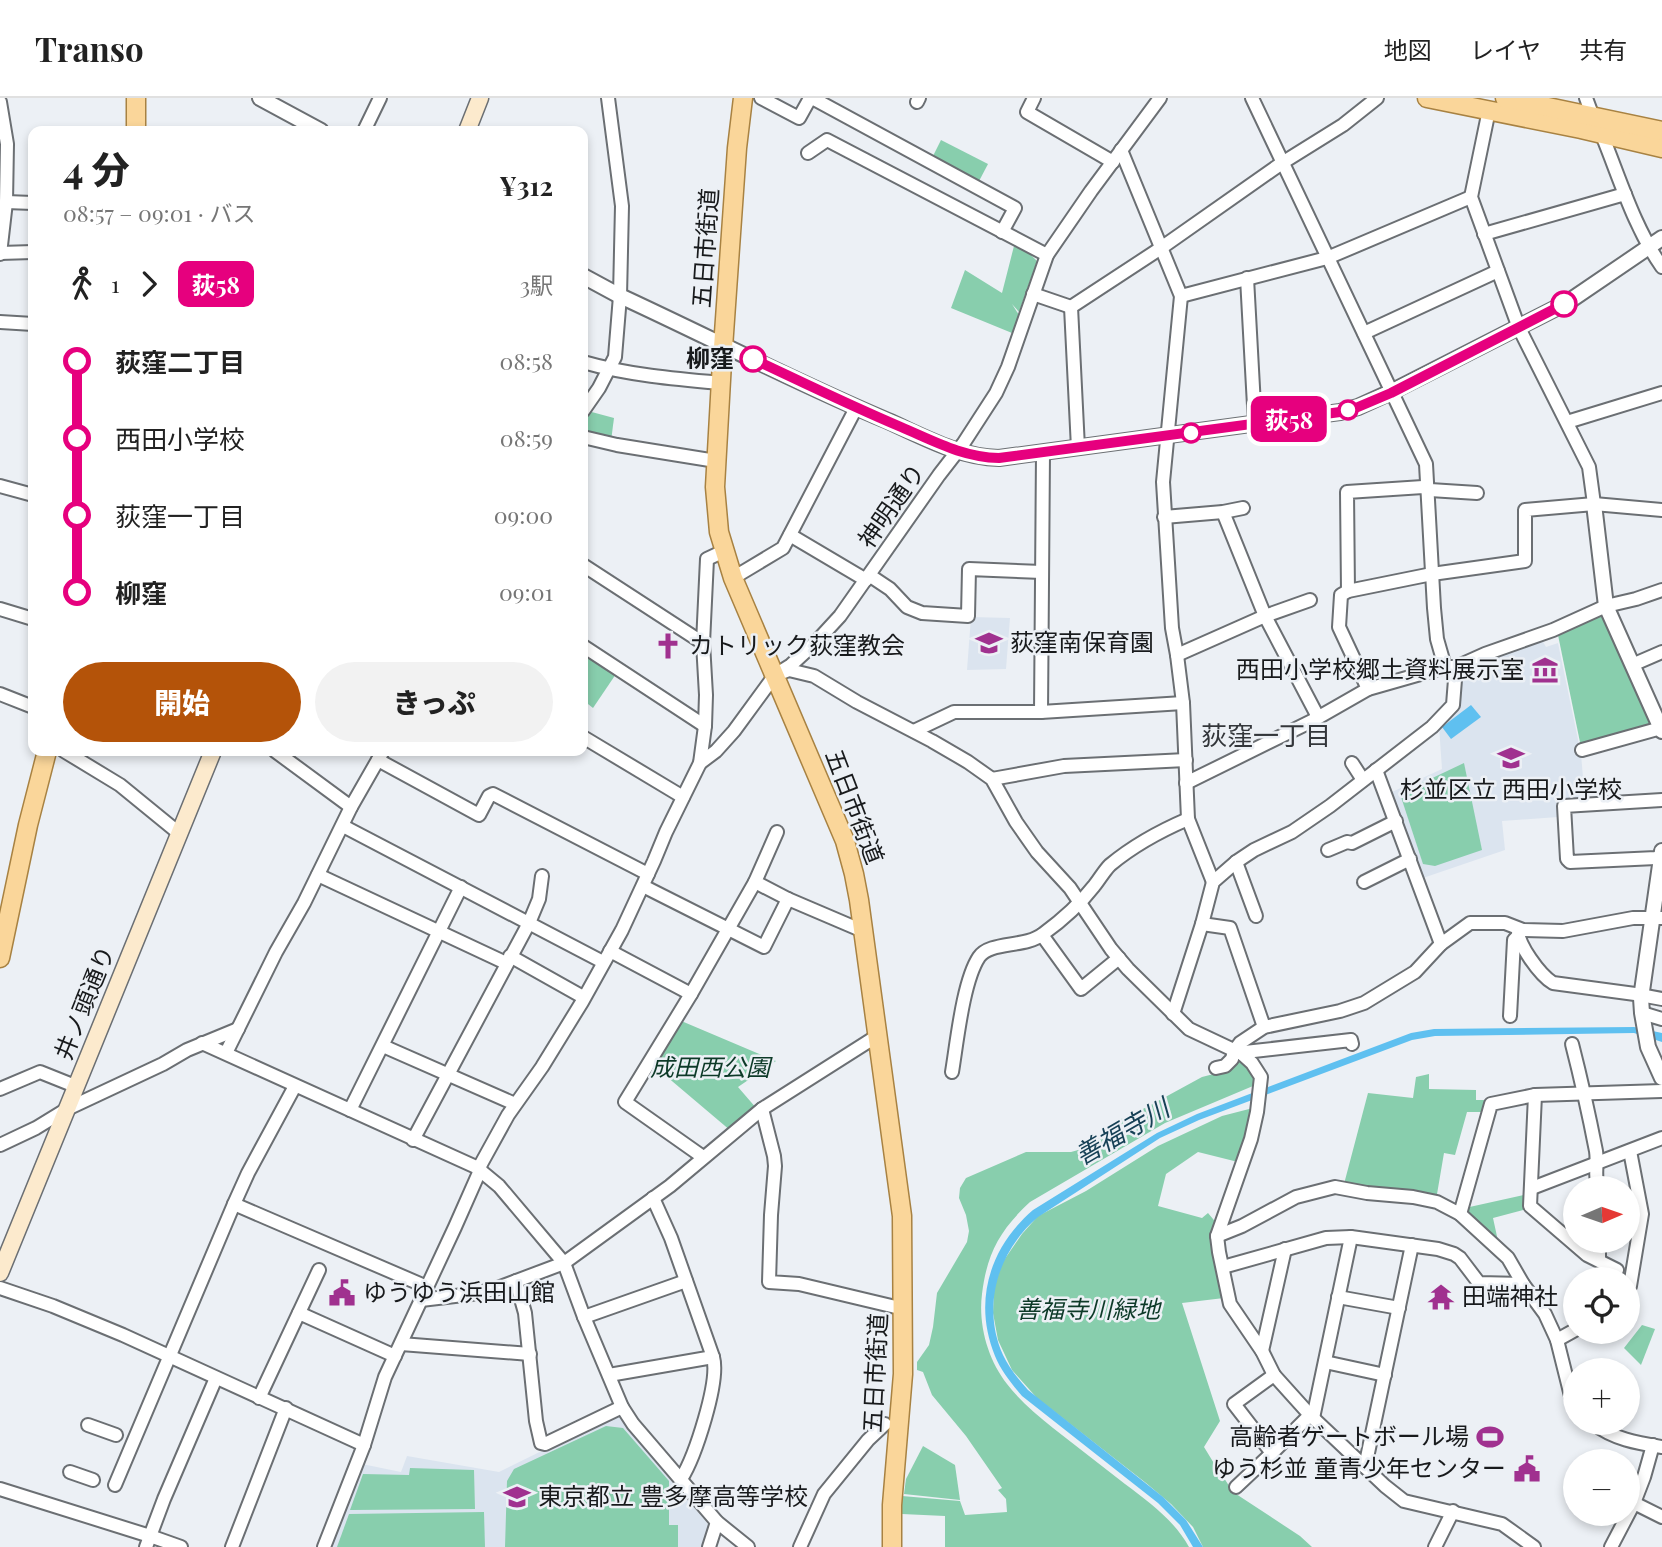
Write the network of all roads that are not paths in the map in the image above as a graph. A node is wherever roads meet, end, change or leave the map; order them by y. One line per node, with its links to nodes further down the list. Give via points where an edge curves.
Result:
1 (136, 98): 18 (main road)
2 (260, 98): 19 (street)
3 (380, 98): 20 (street)
4 (480, 98): 21 (main road)
5 (608, 98): 46 (street, via 622,206)
6 (743, 98): 53 (main road, 五日市街道)
7 (761, 98): 32 (street, via 799,118 814,99 1015,208)
8 (1034, 98): 26 (street, via 1027,112)
9 (1252, 98): 27 (street)
10 (1377, 98): 27 (street)
11 (1427, 98): 16 (main road)
12 (1505, 98): 17 (main road)
13 (1586, 98): 17 (street)
14 (1155, 100): 26 (street, 神明通り)
15 (0, 102): 30 (street, via 7,144)
16 (1489, 110): 23 (main road); 29 (street)
17 (1593, 117): 22 (main road)
18 (136, 126)
19 (311, 126)
20 (366, 126)
21 (469, 126)
22 (1662, 131)
23 (1602, 135): 24 (main road); 28 (street)
24 (1662, 148)
25 (808, 153): 32 (street, via 827,140)
26 (1117, 156): 36 (street); 39 (street, 神明通り)
27 (1282, 163): 36 (street); 40 (street)
28 (1625, 194): 33 (street); 35 (street)
29 (1471, 197): 33 (street); 40 (street)
30 (6, 202): 31 (street); 38 (street)
31 (28, 203)
32 (1002, 232): 39 (street)
33 (1484, 233): 42 (street)
34 (1662, 238): 35 (street)
35 (1648, 247): 41 (street); 51 (street, via 1568,302)
36 (1161, 248): 47 (street); 48 (street)
37 (28, 252): 38 (street)
38 (0, 253)
39 (1047, 255): 45 (street, 神明通り)
40 (1327, 258): 43 (street); 52 (street)
41 (1662, 267)
42 (1498, 271): 51 (street); 52 (street)
43 (1247, 278): 47 (street); 62 (street)
44 (588, 279): 46 (street)
45 (1033, 294): 48 (street); 66 (street, 神明通り, via 996,393)
46 (620, 296): 53 (street); 55 (street, via 615,357)
47 (1181, 296): 63 (street)
48 (1071, 307): 65 (street)
49 (0, 322): 50 (street)
50 (28, 324)
51 (1519, 328): 57 (street); 61 (street)
52 (1364, 333): 57 (street)
53 (723, 344): 56 (main road, 五日市街道); 60 (street)
54 (588, 364): 55 (street)
55 (609, 370): 56 (street); 59 (street)
56 (721, 383): 68 (main road, 五日市街道)
57 (1391, 393): 62 (street, via 1340,412); 70 (street, via 1426,464)
58 (1662, 393): 61 (street)
59 (588, 403)
60 (856, 408): 66 (street); 78 (street)
61 (1567, 422): 73 (street, via 1589,467)
62 (1255, 424): 63 (street)
63 (1167, 436): 65 (street); 77 (street)
64 (588, 438): 68 (street)
65 (1078, 448): 67 (street)
66 (957, 452): 67 (street, via 999,458); 84 (street, 神明通り)
67 (1043, 453): 81 (street)
68 (716, 461): 79 (main road, 五日市街道, via 717,518)
69 (0, 486): 72 (street)
70 (1427, 489): 71 (street); 82 (street); 85 (street, via 1347,492)
71 (1477, 493)
72 (28, 494)
73 (1594, 504): 75 (street); 82 (street, via 1525,510 1525,561); 88 (street)
74 (1243, 508): 76 (street)
75 (1662, 510)
76 (1223, 512): 77 (street); 90 (street)
77 (1164, 517): 95 (street)
78 (790, 535): 83 (street, via 783,548); 84 (street)
79 (724, 551): 83 (main road, 五日市街道); 92 (street, via 707,559)
80 (588, 568): 92 (street)
81 (1042, 572): 84 (street, via 969,569 968,616 922,613 906,607 890,589); 103 (street)
82 (1432, 574): 85 (street); 97 (street, via 1437,639)
83 (733, 578): 98 (main road, 五日市街道)
84 (868, 578): 98 (street, 神明通り, via 817,641)
85 (1348, 591): 99 (street, via 1341,595 1339,627)
86 (1661, 593): 88 (street)
87 (1310, 600): 90 (street)
88 (1606, 606): 96 (street); 97 (street)
89 (0, 609): 91 (street)
90 (1265, 616): 95 (street); 104 (street)
91 (28, 617)
92 (703, 643): 105 (street)
93 (588, 649): 105 (street)
94 (1662, 652): 96 (street)
95 (1177, 655): 101 (street)
96 (1632, 665): 106 (street)
97 (1450, 667): 99 (street); 119 (street, via 1453,705)
98 (775, 675): 107 (street, via 789,670 814,676); 117 (street, 神明通り, via 734,731); 152 (main road, 五日市街道, via 847,849)
99 (1368, 689): 104 (street)
100 (0, 694): 102 (street)
101 (1182, 703): 103 (street); 116 (street)
102 (28, 705)
103 (1041, 712): 107 (street, via 954,712)
104 (1318, 717): 122 (street)
105 (705, 726): 117 (street)
106 (1662, 729): 109 (street)
107 (914, 731): 120 (street)
108 (588, 740): 123 (street)
109 (1582, 750)
110 (46, 756): 144 (main road)
111 (72, 756): 130 (street, via 120,785)
112 (211, 756): 130 (main road, 井ノ頭通り)
113 (282, 756): 125 (street)
114 (380, 756): 125 (street)
115 (383, 756): 138 (street, via 479,815 493,794)
116 (1186, 760): 120 (street, via 1065,766); 122 (street)
117 (700, 763): 123 (street)
118 (1352, 763): 121 (street)
119 (1376, 770): 121 (street); 127 (street)
120 (992, 779): 145 (street, via 1037,852)
121 (1363, 780): 135 (street, via 1292,832)
122 (1186, 783): 126 (street)
123 (683, 797): 138 (street)
124 (1662, 800): 133 (street, via 1564,806 1570,862)
125 (351, 807): 128 (street)
126 (1188, 819): 140 (street); 145 (street, via 1159,831 1108,867)
127 (1396, 821): 131 (street); 134 (street)
128 (343, 826): 136 (street); 142 (street)
129 (777, 832): 139 (street)
130 (180, 834): 181 (main road, 井ノ頭通り)
131 (1328, 850)
132 (1662, 850): 133 (street)
133 (1662, 856): 147 (street)
134 (1410, 859): 141 (street); 155 (street)
135 (1236, 862): 140 (street); 146 (street)
136 (318, 875): 151 (street); 169 (street)
137 (542, 876): 148 (street)
138 (646, 880): 150 (street); 156 (street)
139 (755, 882): 143 (street); 150 (street)
140 (1213, 882): 149 (street)
141 (1364, 882)
142 (461, 887): 148 (street); 151 (street)
143 (788, 899): 150 (street, via 764,947); 152 (street)
144 (6, 900): 157 (main road)
145 (1080, 902): 154 (street); 158 (street)
146 (1256, 916)
147 (1657, 918): 153 (street, via 1563,931); 161 (street)
148 (529, 923): 156 (street); 159 (street)
149 (1202, 924): 164 (street); 168 (street, via 1230,928)
150 (729, 928): 160 (street)
151 (439, 930): 159 (street); 174 (street)
152 (863, 930): 170 (main road, 五日市街道)
153 (1518, 932): 155 (street, via 1505,923 1470,923); 161 (street, via 1553,983); 165 (street)
154 (1042, 935): 158 (street, via 1081,989); 178 (street, via 1025,943 994,947 981,955 967,987)
155 (1440, 944): 168 (street, via 1415,972 1364,1003)
156 (606, 957): 160 (street); 162 (street)
157 (0, 958)
158 (1119, 958): 164 (street)
159 (508, 959): 162 (street); 179 (street)
160 (691, 994): 195 (street, via 625,1101)
161 (1641, 995): 163 (street); 166 (street)
162 (583, 997): 187 (street)
163 (1662, 999)
164 (1173, 1014): 175 (street, via 1189,1029)
165 (1510, 1016)
166 (1642, 1016): 167 (street); 180 (street, via 1647,1045)
167 (1662, 1019)
168 (1264, 1027): 175 (street, via 1240,1043)
169 (238, 1029): 171 (street); 176 (street)
170 (877, 1036): 189 (street); 223 (main road, 五日市街道, via 902,1216)
171 (202, 1043): 176 (street); 188 (street)
172 (1352, 1044): 175 (street)
173 (1572, 1044): 185 (street)
174 (383, 1046): 179 (street); 190 (street)
175 (1238, 1052): 177 (street, via 1225,1066); 203 (street, via 1261,1077 1258,1106)
176 (226, 1053): 182 (street)
177 (1216, 1068)
178 (952, 1072)
179 (448, 1074): 187 (street); 192 (street)
180 (1662, 1079)
181 (75, 1086): 183 (street, via 40,1072); 188 (main road, 井ノ頭通り)
182 (295, 1086): 190 (street); 201 (street)
183 (0, 1089)
184 (1662, 1091): 185 (street)
185 (1584, 1094): 186 (street); 196 (street)
186 (1535, 1095): 199 (street); 202 (street, via 1491,1104)
187 (515, 1104): 197 (street)
188 (67, 1109): 193 (street); 214 (main road, 井ノ頭通り)
189 (762, 1109): 195 (street); 223 (street, via 775,1166 769,1282 799,1284)
190 (349, 1110): 192 (street)
191 (1662, 1138): 194 (street)
192 (414, 1140): 197 (street)
193 (0, 1145)
194 (1630, 1151): 196 (street); 212 (street, via 1642,1214)
195 (703, 1157): 200 (street)
196 (1598, 1162): 198 (street); 199 (street)
197 (480, 1169): 209 (street); 218 (street)
198 (1596, 1176)
199 (1532, 1188): 208 (street, via 1530,1206)
200 (653, 1198): 209 (street); 216 (street)
201 (234, 1204): 218 (street); 231 (street)
202 (1460, 1214): 203 (street, via 1437,1202 1335,1187 1297,1197); 217 (street, via 1507,1258)
203 (1217, 1236): 210 (street)
204 (1351, 1237): 205 (street); 206 (street, via 1326,1238); 220 (street)
205 (1412, 1245): 217 (street, via 1454,1254 1479,1283); 222 (street)
206 (1285, 1250): 210 (street); 229 (street)
207 (1599, 1253): 208 (street)
208 (1599, 1261): 211 (street)
209 (564, 1264): 215 (street); 225 (street)
210 (1223, 1267): 229 (street, via 1230,1304)
211 (1611, 1267)
212 (1633, 1267)
213 (319, 1270): 224 (street)
214 (0, 1273)
215 (516, 1281): 221 (street, via 472,1294); 230 (street)
216 (686, 1281): 225 (street); 232 (street)
217 (1523, 1284): 227 (street)
218 (427, 1287): 221 (street)
219 (0, 1288): 231 (street)
220 (1338, 1297): 222 (street); 233 (street)
221 (421, 1300): 228 (street)
222 (1399, 1308): 237 (street)
223 (904, 1309): 270 (main road, 五日市街道)
224 (299, 1312): 228 (street); 239 (street)
225 (584, 1317): 235 (street)
226 (1563, 1337): 227 (street)
227 (1557, 1340): 234 (street)
228 (398, 1350): 230 (street); 247 (street)
229 (1262, 1351): 236 (street)
230 (530, 1354): 240 (street, via 541,1443)
231 (168, 1356): 238 (street); 254 (street)
232 (713, 1357): 235 (street); 252 (street, via 704,1422)
233 (1325, 1362): 237 (street); 242 (street)
234 (1563, 1364)
235 (609, 1375): 240 (street)
236 (1274, 1375): 242 (street); 249 (street, via 1234,1404)
237 (1385, 1375): 250 (street)
238 (216, 1378): 239 (street); 263 (street)
239 (259, 1398): 241 (street)
240 (622, 1407): 252 (street)
241 (286, 1409): 247 (street); 265 (street)
242 (1312, 1416): 249 (street); 250 (street)
243 (885, 1424): 269 (street, via 824,1494)
244 (88, 1425): 245 (street)
245 (116, 1435)
246 (1612, 1435): 248 (street)
247 (364, 1445): 266 (street)
248 (1657, 1446): 256 (street)
249 (1272, 1453): 255 (street)
250 (1365, 1467): 259 (street, via 1404,1501)
251 (70, 1472): 253 (street)
252 (681, 1479): 261 (street)
253 (93, 1480)
254 (115, 1485)
255 (1236, 1487)
256 (1640, 1487)
257 (0, 1489): 263 (street)
258 (1640, 1506): 260 (street)
259 (1452, 1511): 271 (street); 272 (street, via 1502,1524)
260 (1662, 1517)
261 (717, 1522): 267 (street); 268 (street)
262 (1622, 1526): 273 (street)
263 (148, 1541): 264 (street)
264 (181, 1547)
265 (232, 1547)
266 (324, 1547)
267 (709, 1547)
268 (748, 1547)
269 (800, 1547)
270 (892, 1547)
271 (1435, 1547)
272 (1534, 1547)
273 (1611, 1547)

